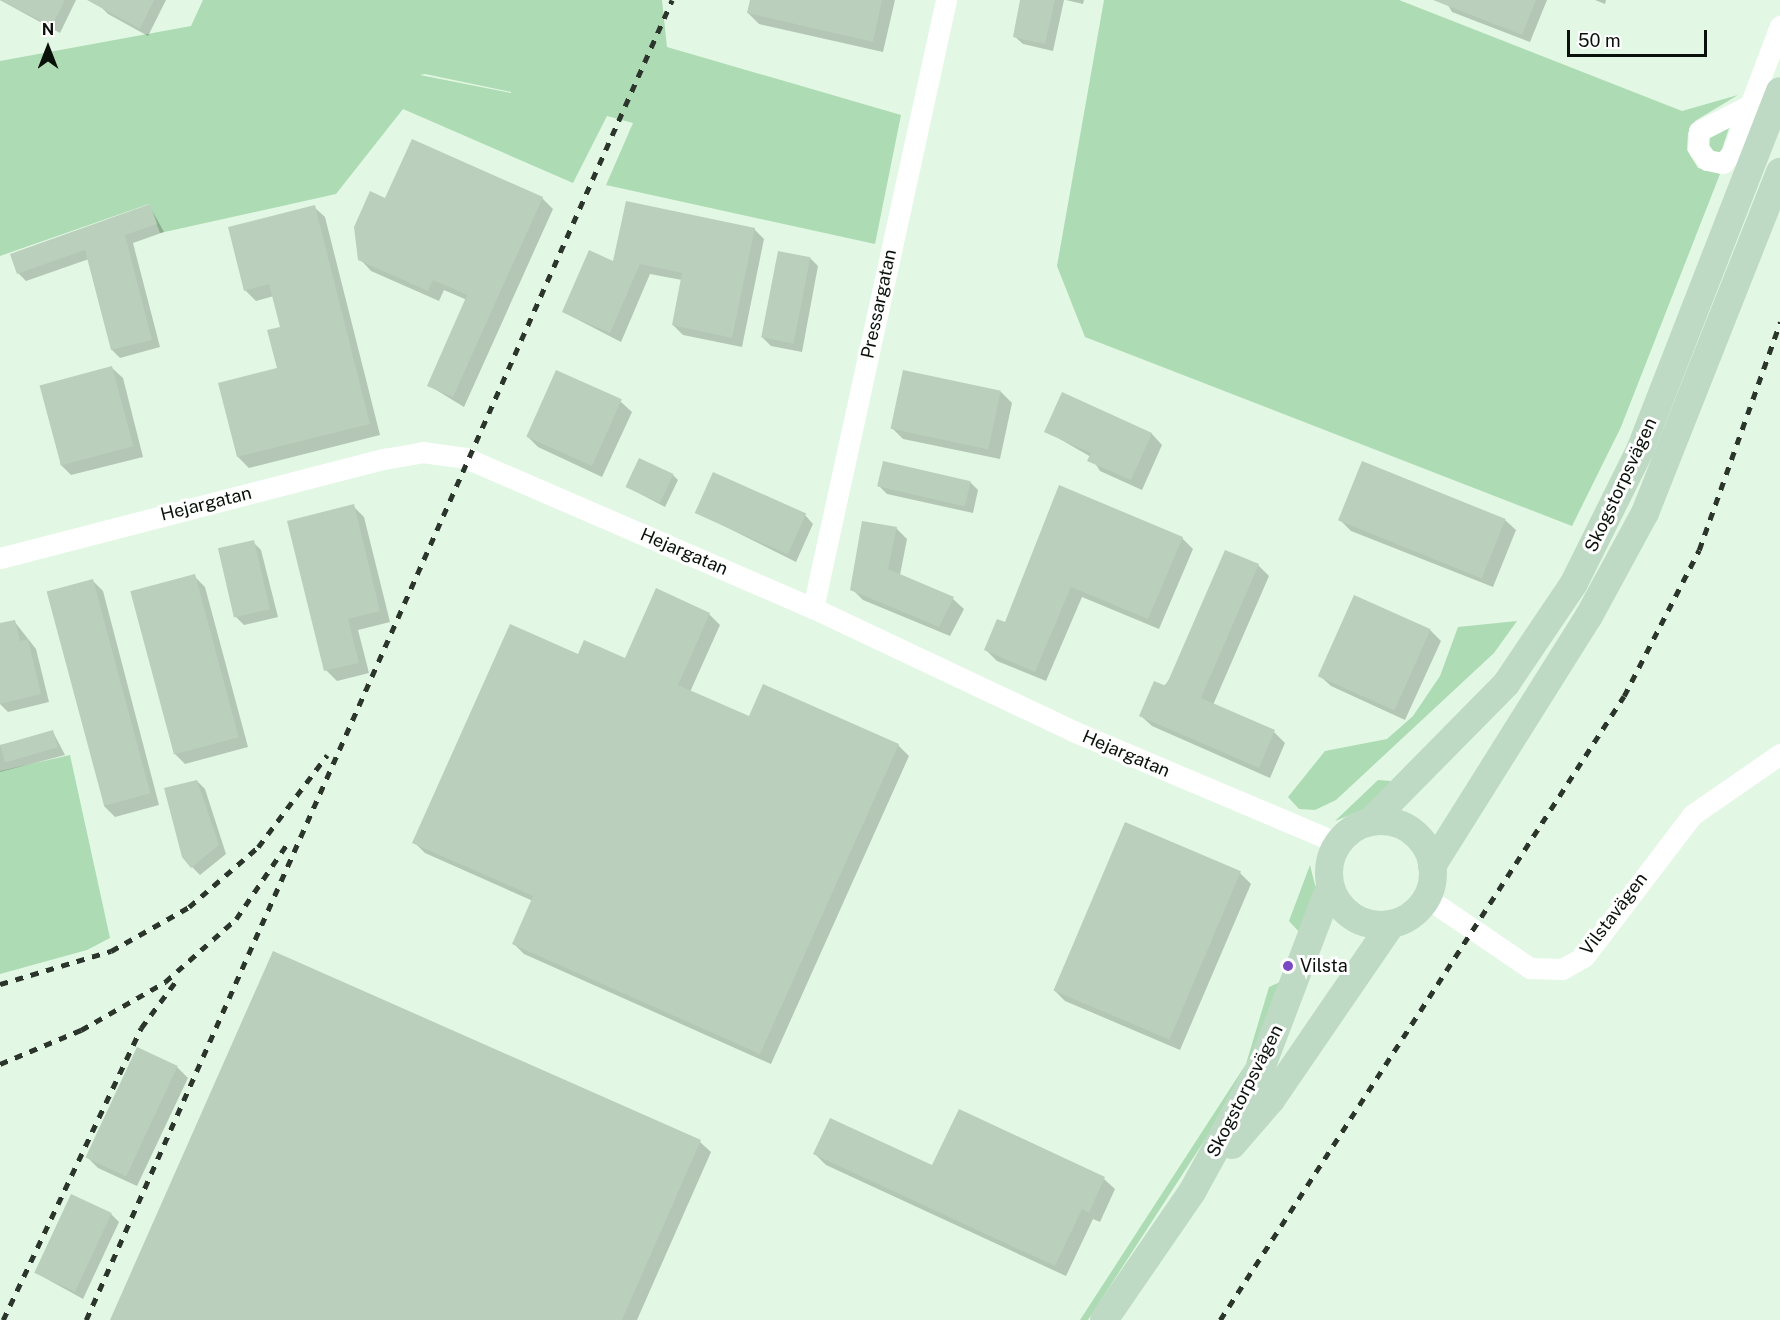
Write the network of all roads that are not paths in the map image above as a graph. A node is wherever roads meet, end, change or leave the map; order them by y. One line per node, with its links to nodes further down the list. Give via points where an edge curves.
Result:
1 (946, 0): 7 (street, Pressargatan)
2 (1780, 26): 4 (street)
3 (1780, 91): 9 (main road, Skogstorpsvägen, via 1648,430 1574,583 1506,684)
4 (1746, 107)
5 (1780, 172): 11 (main road, Skogstorpsvägen, via 1645,513 1589,616)
6 (0, 558): 7 (street, Hejargatan, via 422,452 466,458)
7 (813, 608): 10 (street, Hejargatan, via 1082,736)
8 (1780, 754): 13 (street, Vilstavägen, via 1692,814 1584,957 1562,969 1530,968)
9 (1370, 822): 10 (main road, via 1350,830); 11 (main road, via 1407,828 1426,847)
10 (1338, 843): 12 (main road, via 1329,863)
11 (1432, 866): 13 (main road)
12 (1330, 887): 14 (main road, via 1354,918); 15 (main road, Skogstorpsvägen, via 1263,1063)
13 (1427, 898): 14 (main road, via 1412,915)
14 (1391, 925): 15 (main road, Skogstorpsvägen, via 1271,1100)
15 (1192, 1192): 16 (main road, Skogstorpsvägen)
16 (1104, 1320)

